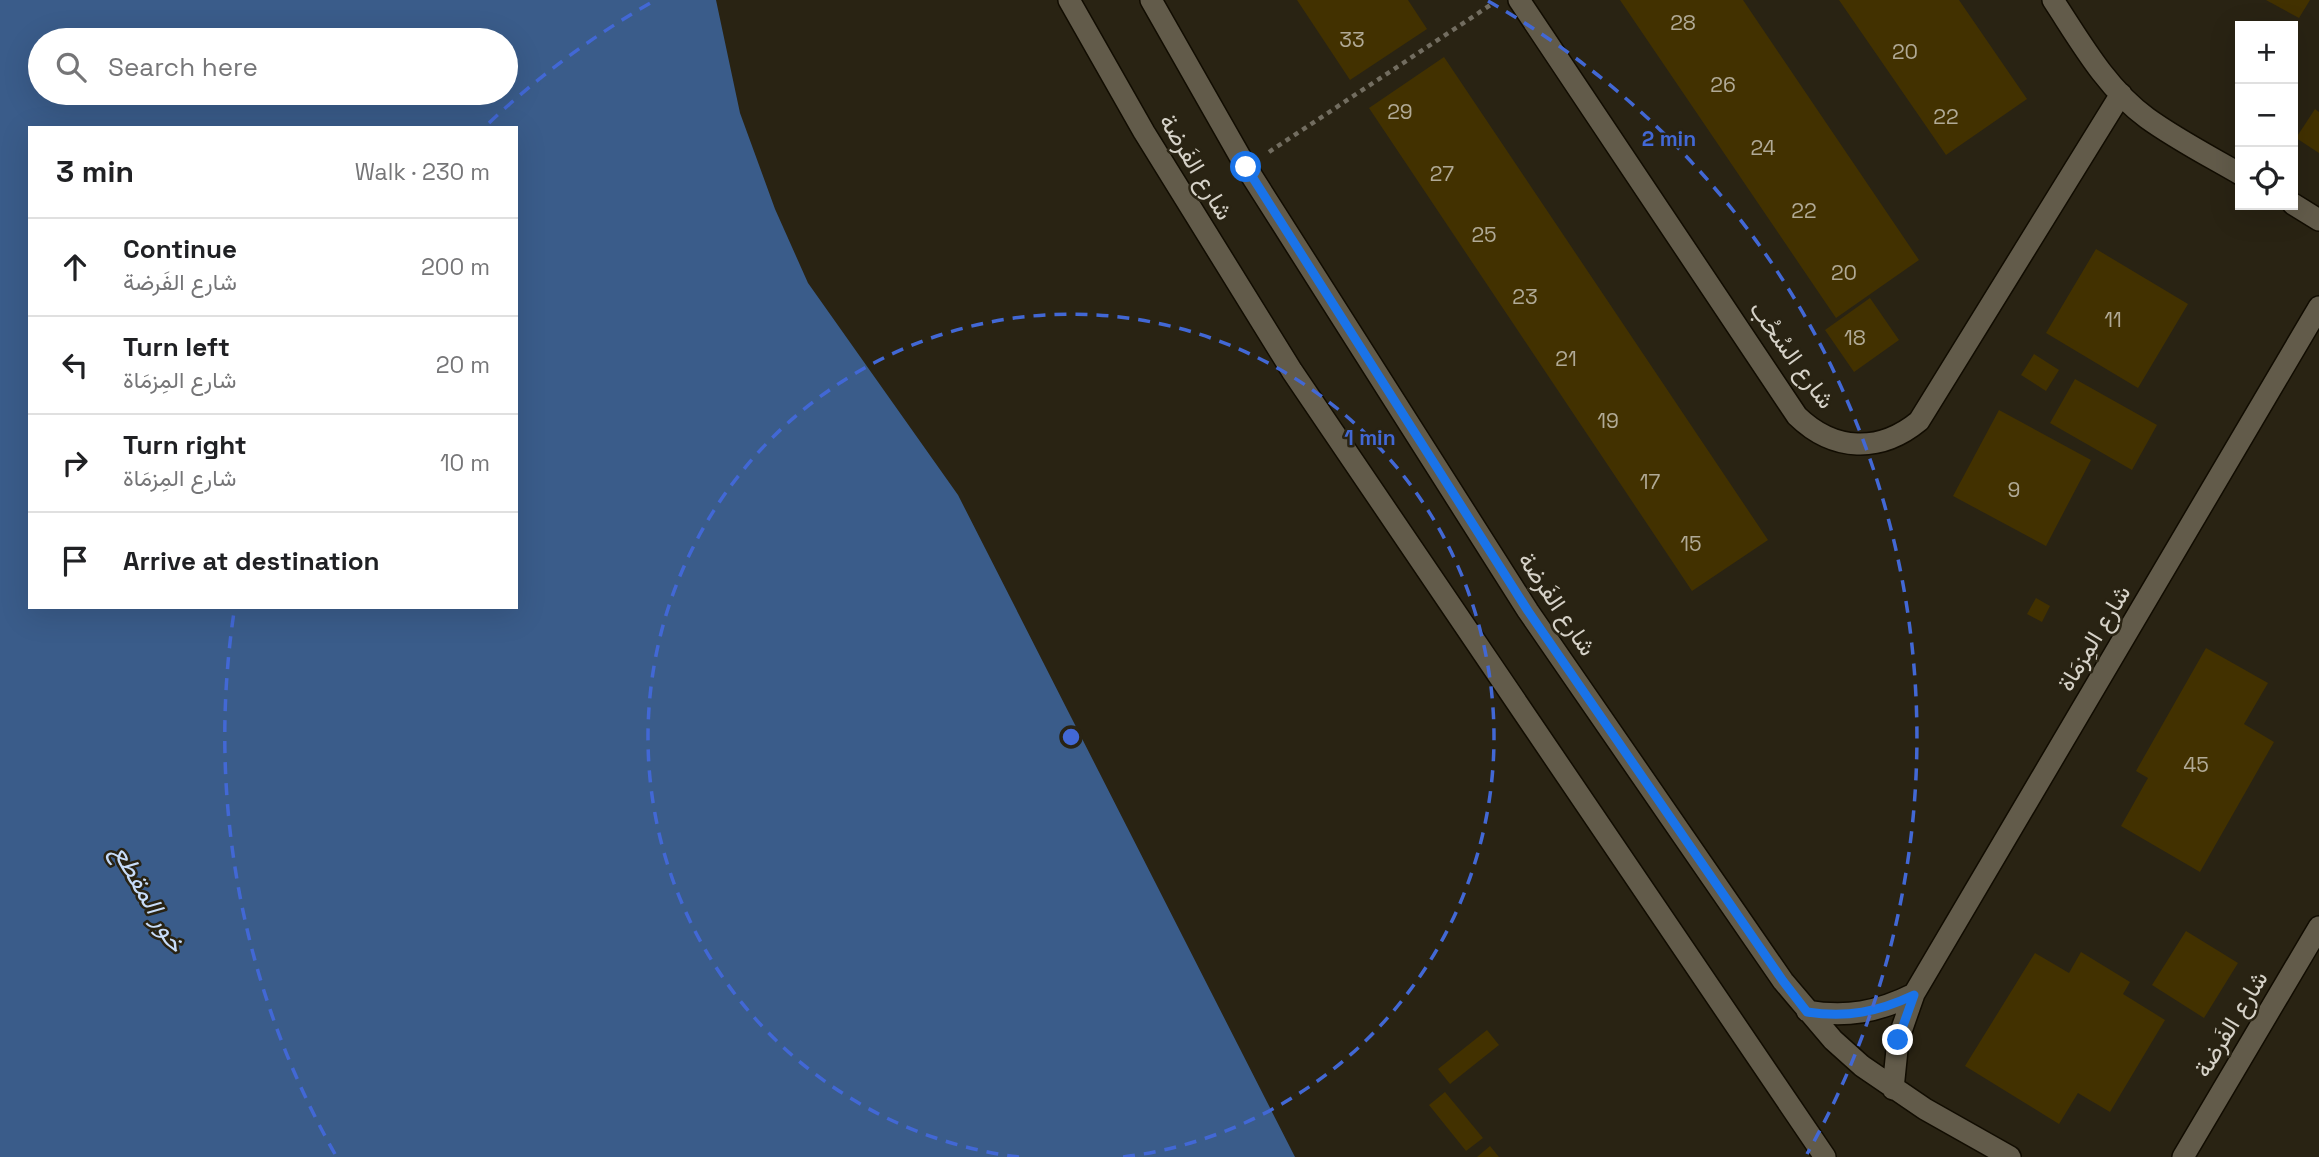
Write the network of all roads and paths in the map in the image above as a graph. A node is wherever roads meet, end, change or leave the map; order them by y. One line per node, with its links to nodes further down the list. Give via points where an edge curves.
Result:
1 (1069, 0): 17 (street, شارع الفَرضة, via 1144,132 1292,371)
2 (1151, 0): 7 (street, شارع الفَرضة)
3 (1498, 0): 7 (path)
4 (1519, 0): 6 (street, شارع السُحُب, via 1797,416 1825,438 1859,446 1899,435 1929,408)
5 (2053, 0): 6 (street)
6 (2121, 94): 8 (street, via 2146,117)
7 (1246, 167): 14 (street, شارع الفَرضة, via 1528,611)
8 (2235, 171)
9 (2298, 207): 10 (street)
10 (2319, 219)
11 (2319, 307): 13 (street, شارع المِزمَاة)
12 (2319, 927): 16 (street, شارع الفَرضة)
13 (1914, 995): 14 (street, via 1851,1015); 15 (street, شارع المِزمَاة, via 1898,1040)
14 (1807, 1012): 15 (street, شارع الفَرضة, via 1843,1049)
15 (1893, 1089): 18 (street, شارع الفَرضة)
16 (2183, 1154)
17 (1825, 1157)
18 (2010, 1157)

